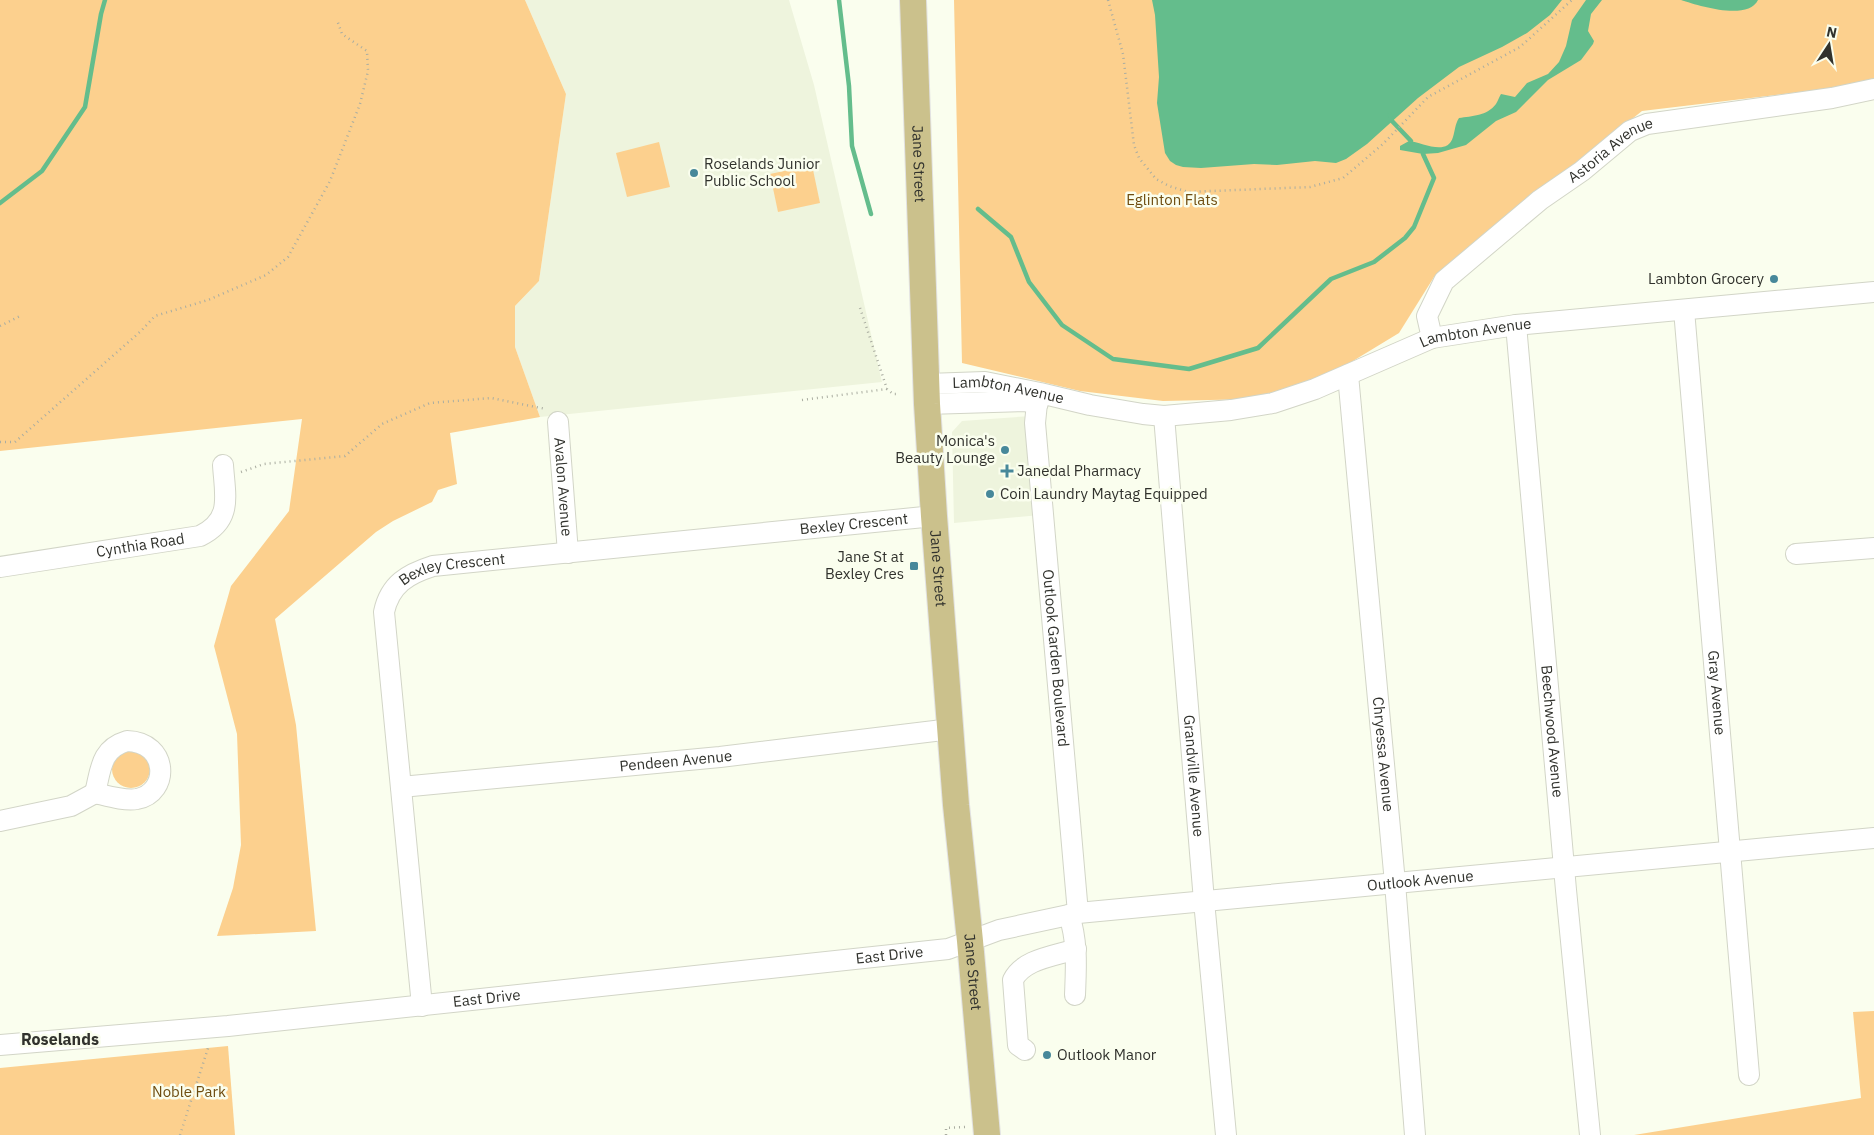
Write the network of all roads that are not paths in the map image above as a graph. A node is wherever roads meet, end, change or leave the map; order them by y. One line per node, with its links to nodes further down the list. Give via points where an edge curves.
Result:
1 (913, 0): 8 (main road, Jane Street)
2 (1874, 89): 6 (street, Astoria Avenue, via 1647,124 1630,132 1540,200 1444,281 1427,316)
3 (1874, 292): 4 (street, Lambton Avenue)
4 (1684, 310): 5 (street, Lambton Avenue); 24 (street, Gray Avenue)
5 (1516, 325): 6 (street, Lambton Avenue); 25 (street, Beechwood Avenue)
6 (1432, 338): 7 (street, Lambton Avenue)
7 (1348, 375): 11 (street, Lambton Avenue, via 1273,404); 26 (street, Chryessa Avenue)
8 (927, 394): 9 (street, Lambton Avenue); 10 (street, Lambton Avenue, via 985,382); 14 (main road, Jane Street)
9 (1038, 403): 10 (street, Lambton Avenue); 28 (street, Outlook Garden Boulevard, via 1036,432)
10 (1090, 405): 11 (street, Lambton Avenue)
11 (1164, 416): 27 (street, Grandville Avenue)
12 (558, 422): 16 (street, Avalon Avenue)
13 (223, 472): 18 (street, Cynthia Road, via 224,514 213,528 200,536)
14 (934, 516): 16 (street, Bexley Crescent); 19 (main road, Jane Street)
15 (1874, 548): 17 (street)
16 (568, 552): 20 (street, Bexley Crescent, via 433,566 413,573 386,599 384,612)
17 (1796, 554)
18 (0, 567)
19 (951, 729): 20 (street, Pendeen Avenue, via 720,757); 29 (main road, Jane Street)
20 (401, 787): 32 (street, Bexley Crescent)
21 (95, 793): 22 (street, via 71,806)
22 (0, 821)
23 (1874, 838): 24 (street, Outlook Avenue)
24 (1730, 850): 25 (street, Outlook Avenue); 35 (street, Gray Avenue)
25 (1564, 868): 26 (street, Outlook Avenue); 39 (street, Beechwood Avenue)
26 (1395, 883): 27 (street, Outlook Avenue); 38 (street, Chryessa Avenue)
27 (1204, 902): 28 (street, Outlook Avenue); 37 (street, Grandville Avenue)
28 (1074, 914): 29 (street, Outlook Avenue, via 999,930); 30 (street, Outlook Garden Boulevard)
29 (970, 941): 32 (street, East Drive, via 948,948); 36 (main road, Jane Street)
30 (1076, 949): 31 (street, Outlook Garden Boulevard); 34 (street, via 1027,964 1013,980 1018,1045)
31 (1075, 995)
32 (422, 1006): 33 (street, East Drive)
33 (0, 1046)
34 (1026, 1050)
35 (1749, 1075)
36 (976, 1131)
37 (1226, 1135)
38 (1415, 1135)
39 (1590, 1135)

